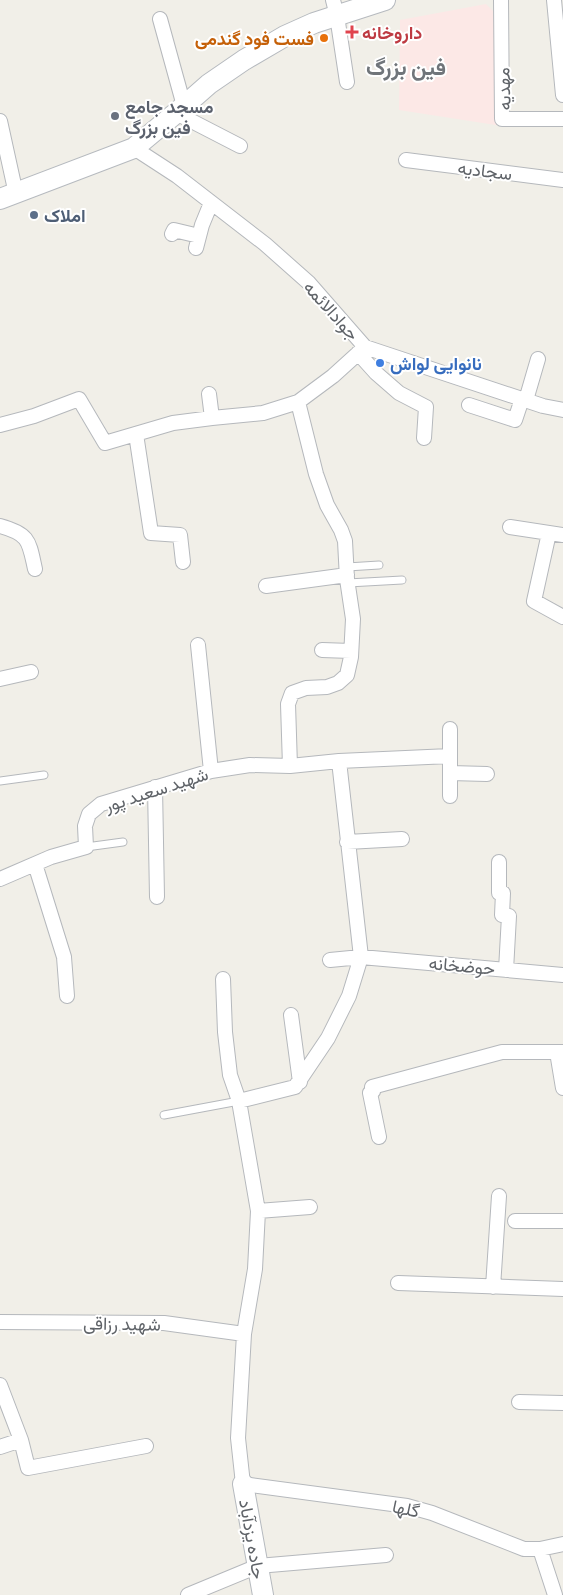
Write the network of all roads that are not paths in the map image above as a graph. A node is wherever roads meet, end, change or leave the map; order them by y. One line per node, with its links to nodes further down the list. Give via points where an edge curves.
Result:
1 (385, 0): 4 (main road)
2 (502, 0): 10 (street, مهدیه, via 502,119)
3 (554, 0): 6 (street)
4 (335, 8): 7 (street); 9 (main road, via 314,23 244,60)
5 (160, 19): 9 (street)
6 (560, 20): 8 (street)
7 (347, 82)
8 (563, 95)
9 (180, 109): 12 (street); 13 (main road)
10 (563, 119)
11 (0, 120): 16 (street)
12 (240, 146)
13 (134, 148): 16 (main road); 17 (street, جوادالائمه)
14 (406, 160): 15 (street, سجادیه)
15 (563, 180)
16 (8, 196)
17 (212, 203): 18 (street, via 198,242 174,230); 19 (street, جوادالائمه, via 309,283)
18 (172, 234)
19 (361, 350): 22 (street, جوادالائمه); 23 (street); 29 (street, via 376,374 399,393 426,407)
20 (538, 359): 22 (street)
21 (209, 394): 26 (street)
22 (524, 399): 24 (street, via 515,420); 25 (street, جوادالائمه)
23 (298, 402): 26 (street, via 263,413); 36 (street, via 316,474 327,505 346,541)
24 (470, 405)
25 (563, 410)
26 (212, 418): 28 (street, via 173,423)
27 (0, 425): 28 (street, via 79,399 106,443)
28 (136, 434): 33 (street, via 151,534 180,535)
29 (424, 438)
30 (0, 526): 35 (street, via 21,533 29,542)
31 (510, 527): 32 (street)
32 (556, 534): 39 (street, via 534,601)
33 (183, 562)
34 (379, 564): 36 (lane)
35 (35, 569)
36 (347, 575): 37 (lane); 38 (street); 42 (street, via 353,619)
37 (402, 580)
38 (266, 586)
39 (563, 617)
40 (198, 645): 49 (street)
41 (322, 650): 42 (street)
42 (351, 651): 48 (street, via 347,675 338,684 292,693 288,704)
43 (31, 672): 44 (street)
44 (0, 679)
45 (450, 729): 46 (street)
46 (450, 756): 47 (street, شهید سعید پور); 50 (street)
47 (339, 760): 48 (street, شهید سعید پور); 58 (street)
48 (290, 766): 49 (street, شهید سعید پور, via 250,765)
49 (211, 770): 54 (street, شهید سعید پور)
50 (450, 773): 51 (street); 55 (street)
51 (487, 774)
52 (44, 775): 53 (lane)
53 (0, 782)
54 (154, 788): 59 (street, شهید سعید پور, via 101,804 89,814 85,826); 63 (street)
55 (450, 796)
56 (402, 839): 58 (street)
57 (124, 842): 59 (lane)
58 (348, 842): 64 (street)
59 (86, 847): 61 (street)
60 (499, 862): 66 (street, via 502,915 509,916)
61 (35, 864): 62 (street); 69 (street, via 64,957)
62 (0, 879)
63 (157, 897)
64 (361, 957): 65 (street, حوضخانه); 66 (street, حوضخانه); 72 (street, via 349,996 328,1038)
65 (330, 960)
66 (506, 970): 67 (street, حوضخانه)
67 (563, 975)
68 (223, 979): 74 (street, via 230,1075)
69 (67, 996)
70 (291, 1016): 72 (street)
71 (560, 1052): 73 (street); 76 (street, via 502,1052 372,1087 370,1093)
72 (300, 1082): 74 (street, via 295,1087)
73 (563, 1088)
74 (239, 1101): 75 (lane); 79 (street)
75 (164, 1115)
76 (379, 1137)
77 (499, 1196): 83 (street)
78 (310, 1207): 79 (street)
79 (258, 1211): 86 (street, via 255,1269)
80 (515, 1221): 81 (street)
81 (563, 1222)
82 (398, 1283): 83 (street)
83 (493, 1287): 84 (street)
84 (563, 1289)
85 (0, 1322): 86 (street, شهید رزاقی, via 164,1323)
86 (244, 1334): 93 (street, via 238,1438)
87 (0, 1385): 90 (street)
88 (520, 1402): 89 (street)
89 (563, 1403)
90 (21, 1440): 91 (street, via 28,1468); 92 (street)
91 (146, 1446)
92 (0, 1447)
93 (244, 1484): 95 (street, گلها, via 407,1506 524,1549); 97 (main road, جاده یزدآباد)
94 (563, 1544): 95 (street, گلها)
95 (540, 1549): 100 (street)
96 (386, 1555): 97 (street)
97 (258, 1566): 98 (street); 99 (main road, جاده یزدآباد)
98 (188, 1595)
99 (263, 1595)
100 (555, 1595)

